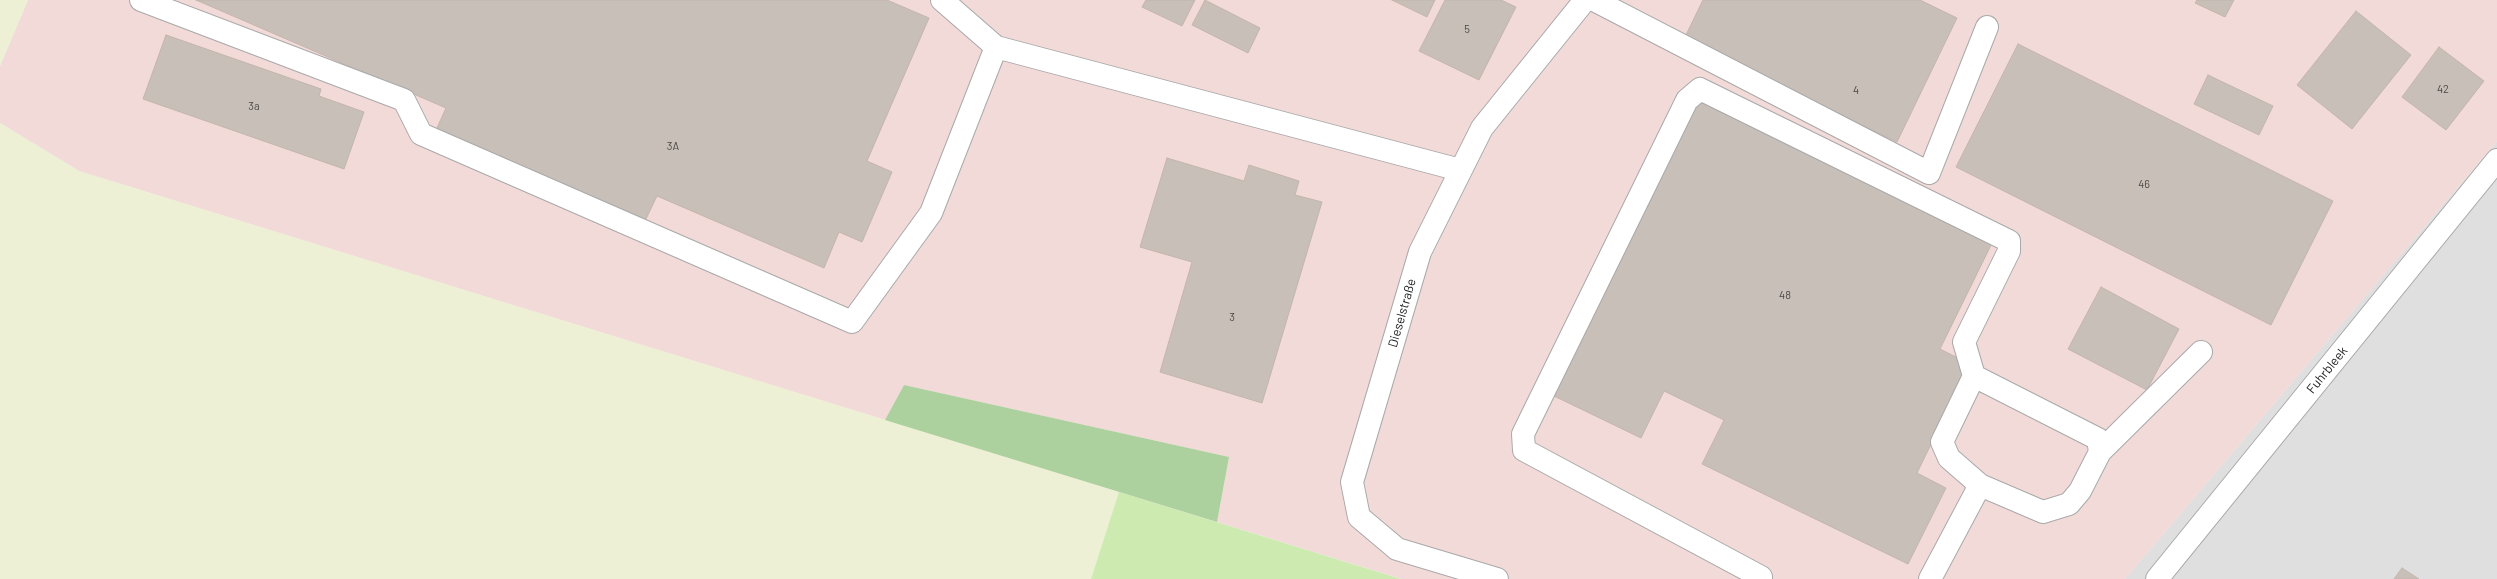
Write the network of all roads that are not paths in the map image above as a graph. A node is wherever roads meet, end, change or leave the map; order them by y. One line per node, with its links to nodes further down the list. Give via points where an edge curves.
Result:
1 (141, 0): 6 (street, via 404,100 421,134 852,322 931,213)
2 (942, 0): 6 (street)
3 (1585, 0): 8 (street, Dieselstraße, via 1482,128)
4 (1594, 0): 5 (street, via 1929,173)
5 (1987, 26)
6 (996, 47): 8 (street)
7 (2497, 160): 16 (street, Fuhrbleek)
8 (1460, 170): 14 (street, Dieselstraße, via 1420,252 1352,482 1358,517 1397,549)
9 (2201, 352): 11 (street)
10 (1974, 376): 11 (street, via 2098,439); 12 (street, via 1942,442 1949,458); 13 (street, via 1964,342 2009,251 2009,241 1700,89 1687,100 1523,434 1524,450)
11 (2100, 452): 12 (street, via 2080,491 2069,504 2043,512)
12 (1980, 485): 15 (street)
13 (1762, 578)
14 (1497, 579)
15 (1930, 579)
16 (2157, 579)

